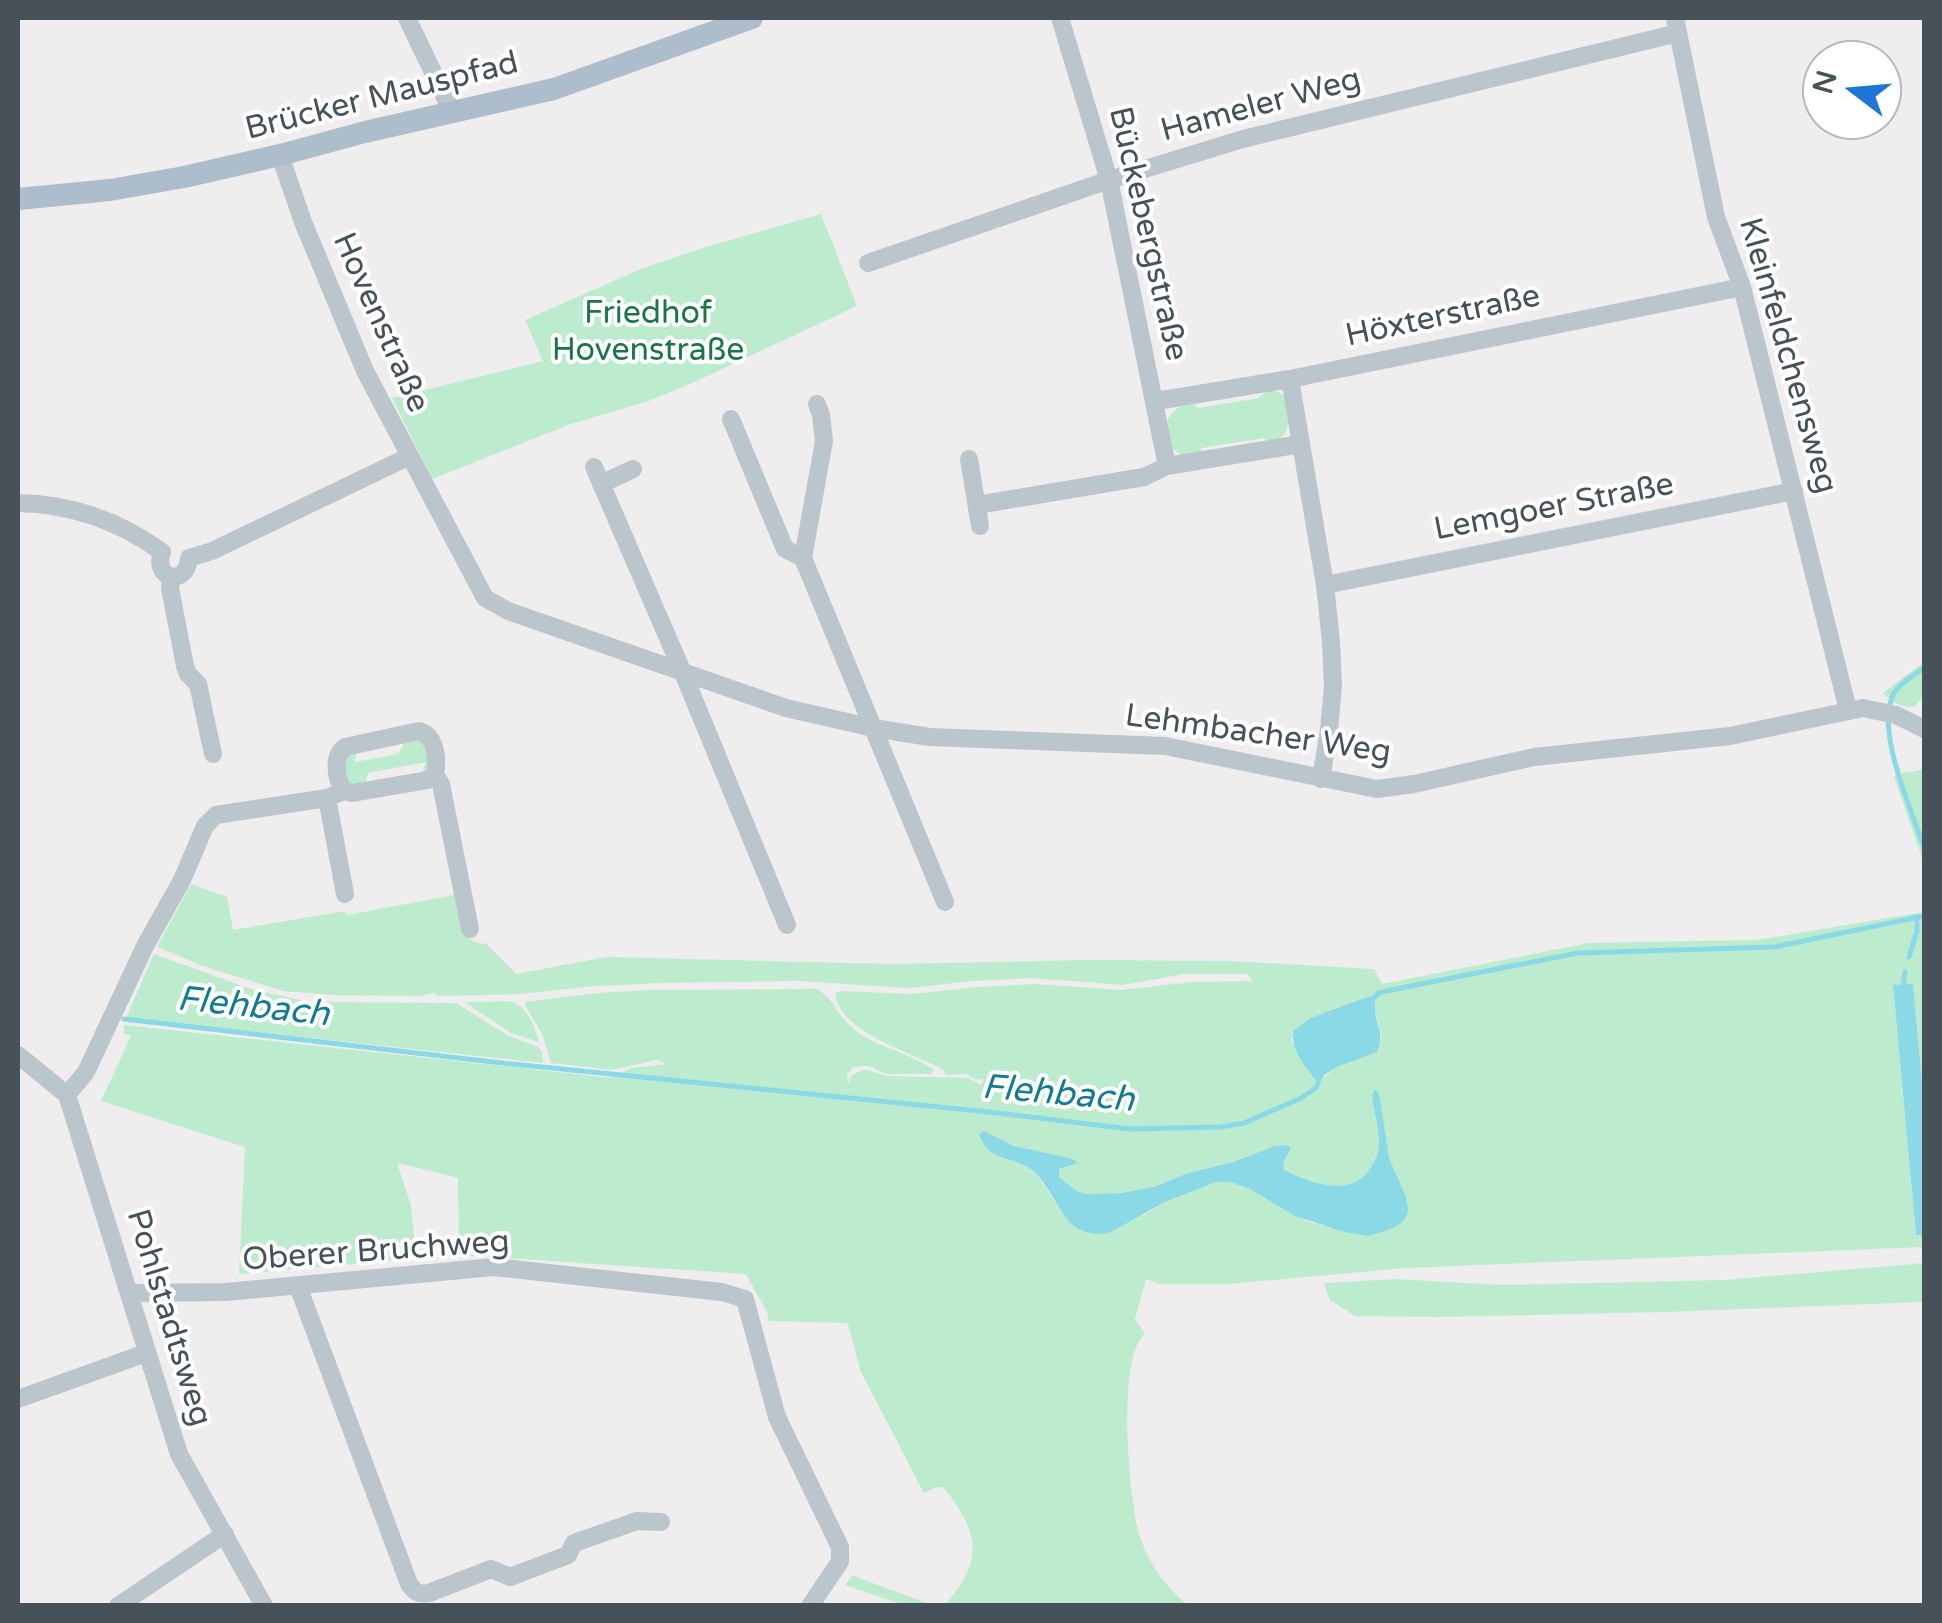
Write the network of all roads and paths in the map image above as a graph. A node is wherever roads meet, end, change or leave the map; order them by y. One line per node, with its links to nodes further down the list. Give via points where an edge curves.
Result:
1 (407, 18): 5 (street)
2 (752, 18): 5 (main road, Brücker Mauspfad, via 580,82)
3 (1060, 18): 7 (street, Bückebergstraße)
4 (1676, 25): 7 (street, Hameler Weg); 10 (street, Kleinfeldchensweg, via 1716,217)
5 (452, 112): 6 (main road, Brücker Mauspfad)
6 (280, 155): 8 (main road, Brücker Mauspfad, via 151,183); 16 (street, Hovenstraße, via 359,357)
7 (1110, 180): 9 (street, Hameler Weg); 12 (street, Bückebergstraße)
8 (18, 199)
9 (868, 263)
10 (1742, 287): 11 (street, Höxterstraße); 20 (street, Kleinfeldchensweg)
11 (1290, 379): 12 (street, Höxterstraße); 15 (street)
12 (1156, 401): 18 (street, Bückebergstraße)
13 (817, 404): 26 (street, via 824,442)
14 (731, 419): 26 (street, via 785,549)
15 (1302, 444): 18 (street); 28 (street)
16 (408, 457): 25 (street, Hovenstraße); 29 (street, Lehmbacher Weg, via 485,598)
17 (969, 459): 22 (street)
18 (1167, 466): 22 (street, via 1144,477)
19 (632, 469): 29 (street, via 597,475)
20 (1794, 491): 28 (street, Lemgoer Straße); 30 (street, Kleinfeldchensweg)
21 (18, 503): 24 (street, via 88,513)
22 (976, 505): 23 (street)
23 (980, 526)
24 (162, 552): 25 (street, via 179,547); 27 (street, via 160,566)
25 (189, 558): 27 (street, Hovenstraße, via 185,573)
26 (803, 558): 31 (street)
27 (171, 576): 33 (street, via 185,666 198,684)
28 (1325, 585): 35 (street, via 1332,686)
29 (684, 673): 31 (street, Lehmbacher Weg, via 782,707); 39 (street)
30 (1848, 710): 32 (street, Lehmbacher Weg, via 1890,713); 35 (street, Lehmbacher Weg, via 1730,736 1534,756 1402,786 1377,789)
31 (873, 728): 35 (street, Lehmbacher Weg, via 930,738 1165,746); 38 (street)
32 (1924, 729)
33 (214, 754)
34 (435, 774): 36 (street); 36 (street, via 427,733 345,747 336,760); 40 (street)
35 (1321, 779)
36 (336, 795): 37 (street); 42 (street, via 216,815 205,826 86,1072)
37 (345, 894)
38 (944, 902)
39 (787, 924)
40 (470, 929)
41 (18, 1055): 42 (street)
42 (67, 1095): 44 (street, Pohlstadtsweg)
43 (298, 1286): 44 (street, Oberer Bruchweg); 47 (street, via 416,1592 491,1569 510,1577 568,1555 574,1544 638,1521); 51 (street, Oberer Bruchweg, via 494,1267 745,1299 777,1417 840,1548 838,1566)
44 (129, 1293): 45 (street, Pohlstadtsweg)
45 (146, 1353): 46 (street); 48 (street, Pohlstadtsweg, via 179,1454)
46 (18, 1399)
47 (661, 1522)
48 (225, 1534): 49 (street); 50 (street, Pohlstadtsweg)
49 (118, 1606)
50 (264, 1606)
51 (810, 1606)

